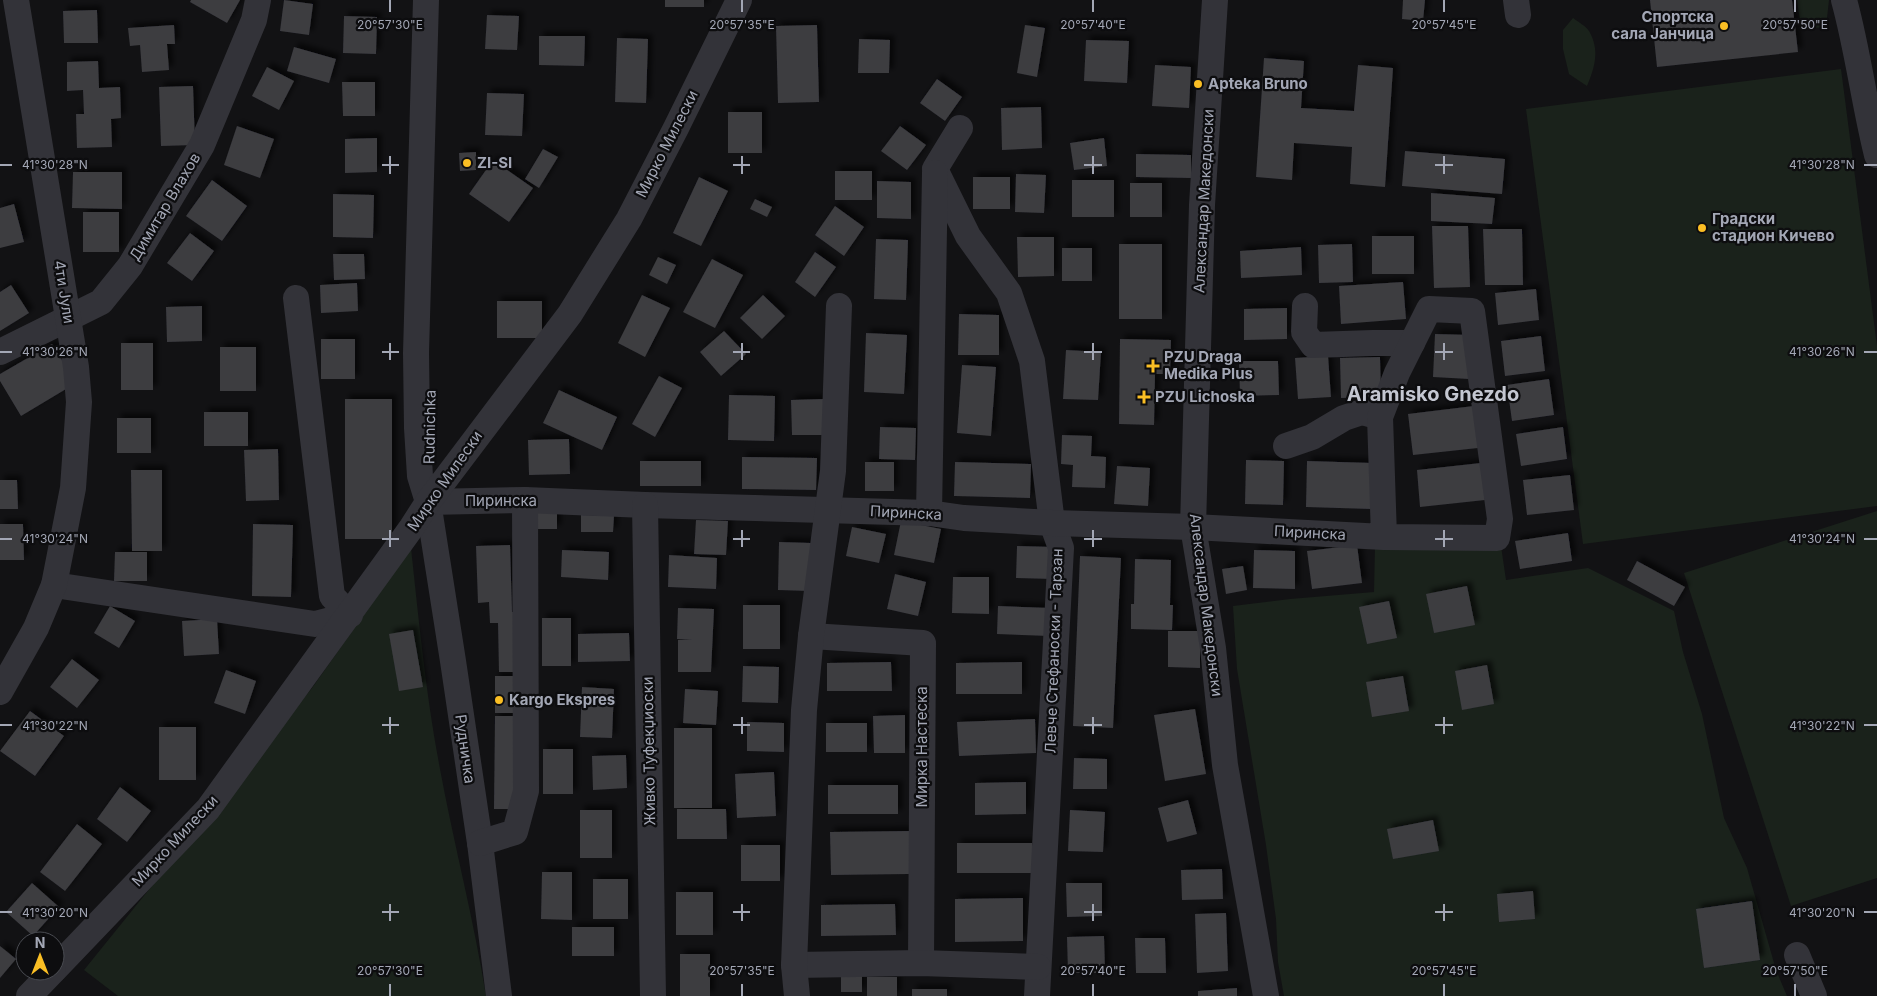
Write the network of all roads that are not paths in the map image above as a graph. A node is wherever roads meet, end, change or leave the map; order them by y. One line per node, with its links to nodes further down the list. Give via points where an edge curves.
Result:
1 (16, 0): 14 (street, 4ти Јули)
2 (258, 0): 14 (street, Димитар Влахов, via 254,20 202,145 130,266 101,302)
3 (426, 0): 20 (street, Rudnichka, via 416,428 420,476)
4 (442, 0): 20 (street, Rudnichka)
5 (739, 0): 20 (street, Мирко Милески, via 629,219 570,314)
6 (1215, 0): 25 (street, Александар Македонски, via 1202,205)
7 (1844, 0): 9 (street)
8 (960, 128): 10 (street)
9 (1877, 155)
10 (935, 169): 23 (street); 24 (street, Левче Стефаноски - Тарзан, via 968,236 1008,292 1032,361)
11 (296, 298): 28 (street, via 332,596)
12 (839, 306): 22 (street, via 833,471)
13 (1305, 306): 15 (street, via 1304,332 1313,345)
14 (68, 319): 16 (street, Димитар Влахов); 27 (street, 4ти Јули, via 79,402 73,488)
15 (1412, 343): 17 (street, Пиринска); 26 (street, Пиринска, via 1429,309 1472,311 1500,519 1497,538)
16 (0, 352)
17 (1380, 417): 18 (street, via 1362,412); 26 (street, Пиринска)
18 (1286, 446)
19 (524, 500): 20 (street, Пиринска); 21 (street, Пиринска); 31 (street, via 526,791 515,832)
20 (428, 502): 28 (street, Мирко Милески); 31 (street, Рудничка)
21 (645, 505): 22 (street, Пиринска); 40 (street, Живко Туфекџиоски)
22 (828, 510): 23 (street, Пиринска); 29 (street)
23 (929, 513): 24 (street, Пиринска)
24 (1052, 523): 25 (street, Пиринска); 36 (street, Левче Стефаноски - Тарзан, via 1061,548)
25 (1193, 527): 26 (street, Пиринска); 43 (street, Александар Македонски, via 1213,648 1226,764)
26 (1384, 537)
27 (54, 585): 28 (street, via 315,624); 30 (street, 4ти Јули, via 36,628)
28 (350, 614): 33 (street, Мирко Милески, via 208,809)
29 (811, 636): 34 (street, Мирка Настеска, via 923,643); 35 (street, via 804,710)
30 (0, 692)
31 (480, 843): 39 (street, Рудничка)
32 (1797, 955): 44 (street)
33 (65, 958)
34 (921, 963): 35 (street); 36 (street)
35 (794, 965): 41 (street)
36 (1038, 967): 42 (street, Левче Стефаноски - Тарзан)
37 (43, 981): 38 (street, Мирко Милески)
38 (29, 996)
39 (499, 996)
40 (654, 996)
41 (797, 996)
42 (1037, 996)
43 (1266, 996)
44 (1814, 996)

